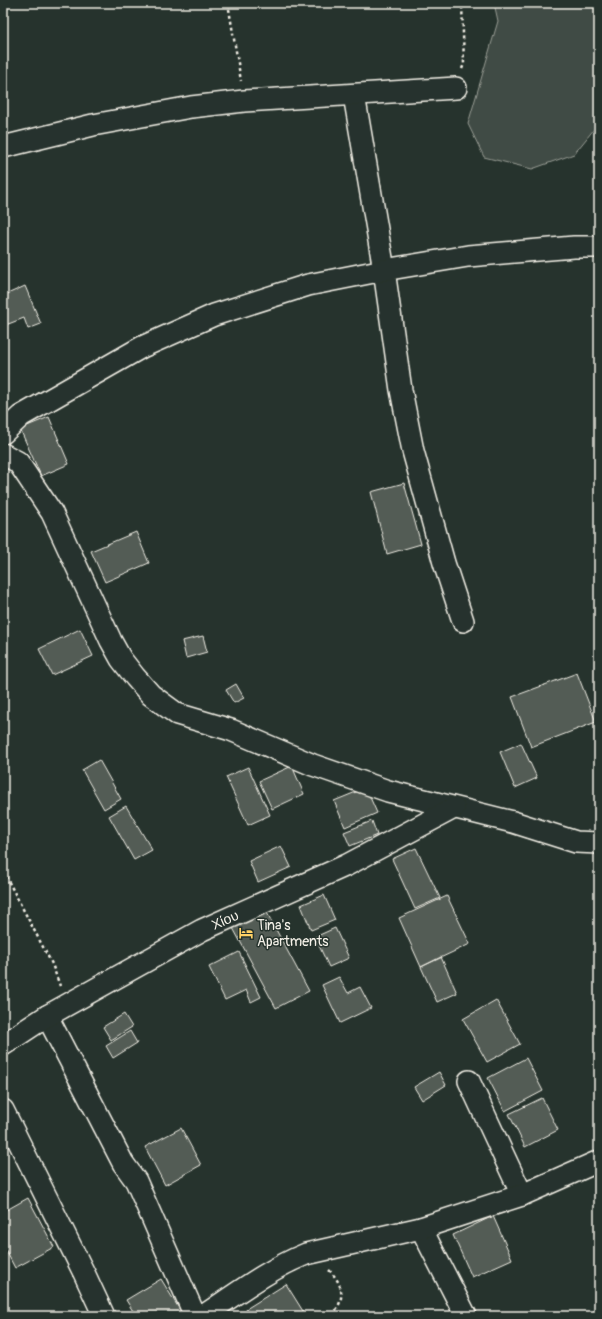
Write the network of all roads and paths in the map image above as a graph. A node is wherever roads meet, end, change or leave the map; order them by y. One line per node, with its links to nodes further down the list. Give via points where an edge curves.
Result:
1 (228, 3): 5 (path)
2 (462, 3): 3 (path, via 464,64)
3 (456, 88): 4 (street)
4 (354, 95): 5 (street); 8 (street)
5 (244, 101): 6 (street, via 109,121)
6 (3, 147)
7 (599, 247): 8 (street, via 468,256)
8 (384, 270): 9 (street, via 308,285 214,315 142,347 21,416); 11 (street, via 401,390 413,451)
9 (3, 433)
10 (3, 454): 12 (street, via 18,462 52,513 114,647 151,695 177,714 231,730 313,765 388,791)
11 (463, 622)
12 (454, 808): 13 (street, via 513,822 576,842); 15 (street, Χίου, via 347,865 202,930)
13 (599, 843)
14 (3, 871): 15 (path, via 52,964)
15 (66, 1005): 16 (street, Χίου)
16 (47, 1016): 17 (street, Χίου); 25 (street, via 123,1163 136,1181)
17 (3, 1045)
18 (469, 1081): 21 (street)
19 (3, 1110): 24 (street)
20 (599, 1161): 21 (street)
21 (522, 1195): 22 (street)
22 (422, 1228): 23 (street); 28 (street)
23 (306, 1254): 26 (street, via 282,1265); 27 (path, via 330,1270 339,1282 343,1295)
24 (104, 1316)
25 (195, 1316)
26 (203, 1316)
27 (331, 1316)
28 (466, 1316)

